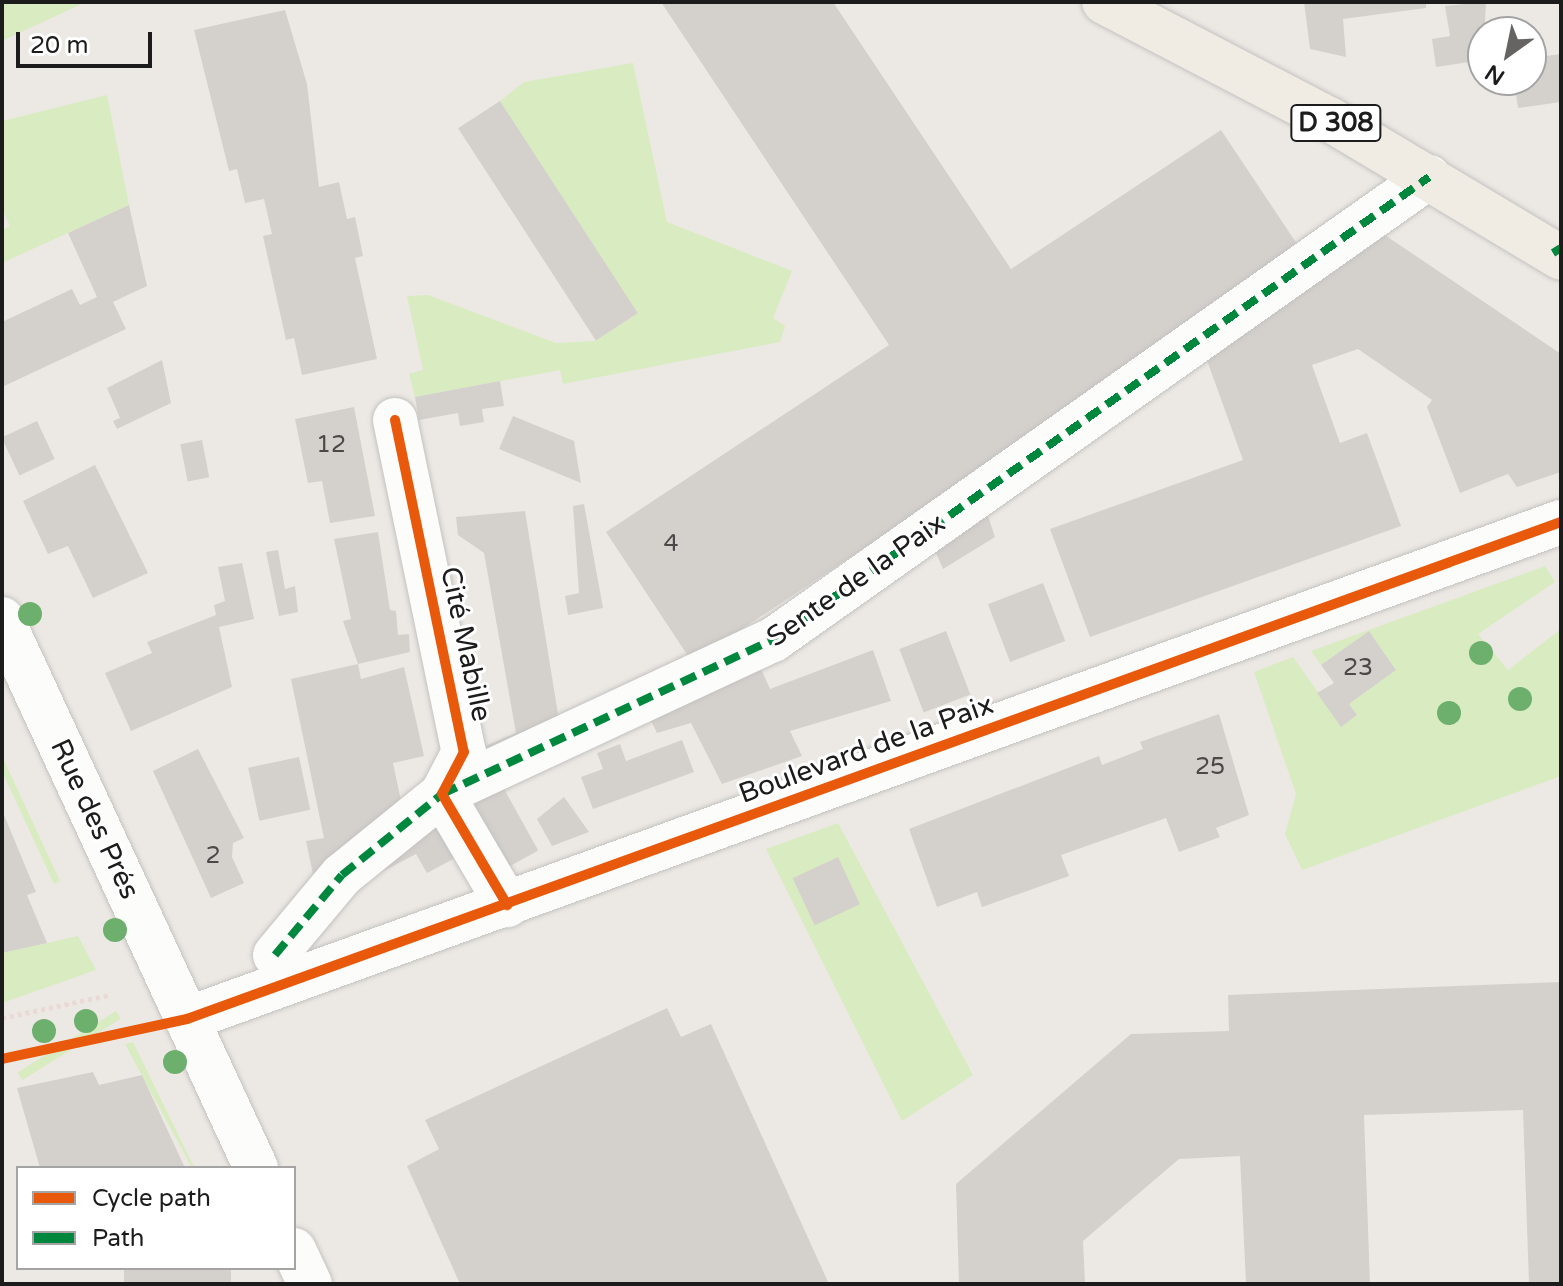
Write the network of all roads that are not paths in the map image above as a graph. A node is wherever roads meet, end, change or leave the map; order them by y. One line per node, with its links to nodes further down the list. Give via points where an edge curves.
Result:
1 (1104, 2): 2 (main road, D 308)
2 (1429, 177): 3 (main road, D 308); 7 (street, Sente de la Paix, via 773,640)
3 (1558, 253)
4 (395, 420): 7 (street, Cité Mabille, via 464,752)
5 (1561, 522): 8 (street, Boulevard de la Paix)
6 (2, 619): 10 (street, Rue des Prés)
7 (442, 794): 8 (street); 9 (street, Sente de la Paix, via 342,875)
8 (507, 905): 10 (street, Boulevard de la Paix)
9 (275, 955)
10 (187, 1019): 11 (street, Rue des Prés)
11 (255, 1166)
12 (296, 1254): 13 (street)
13 (310, 1284)

